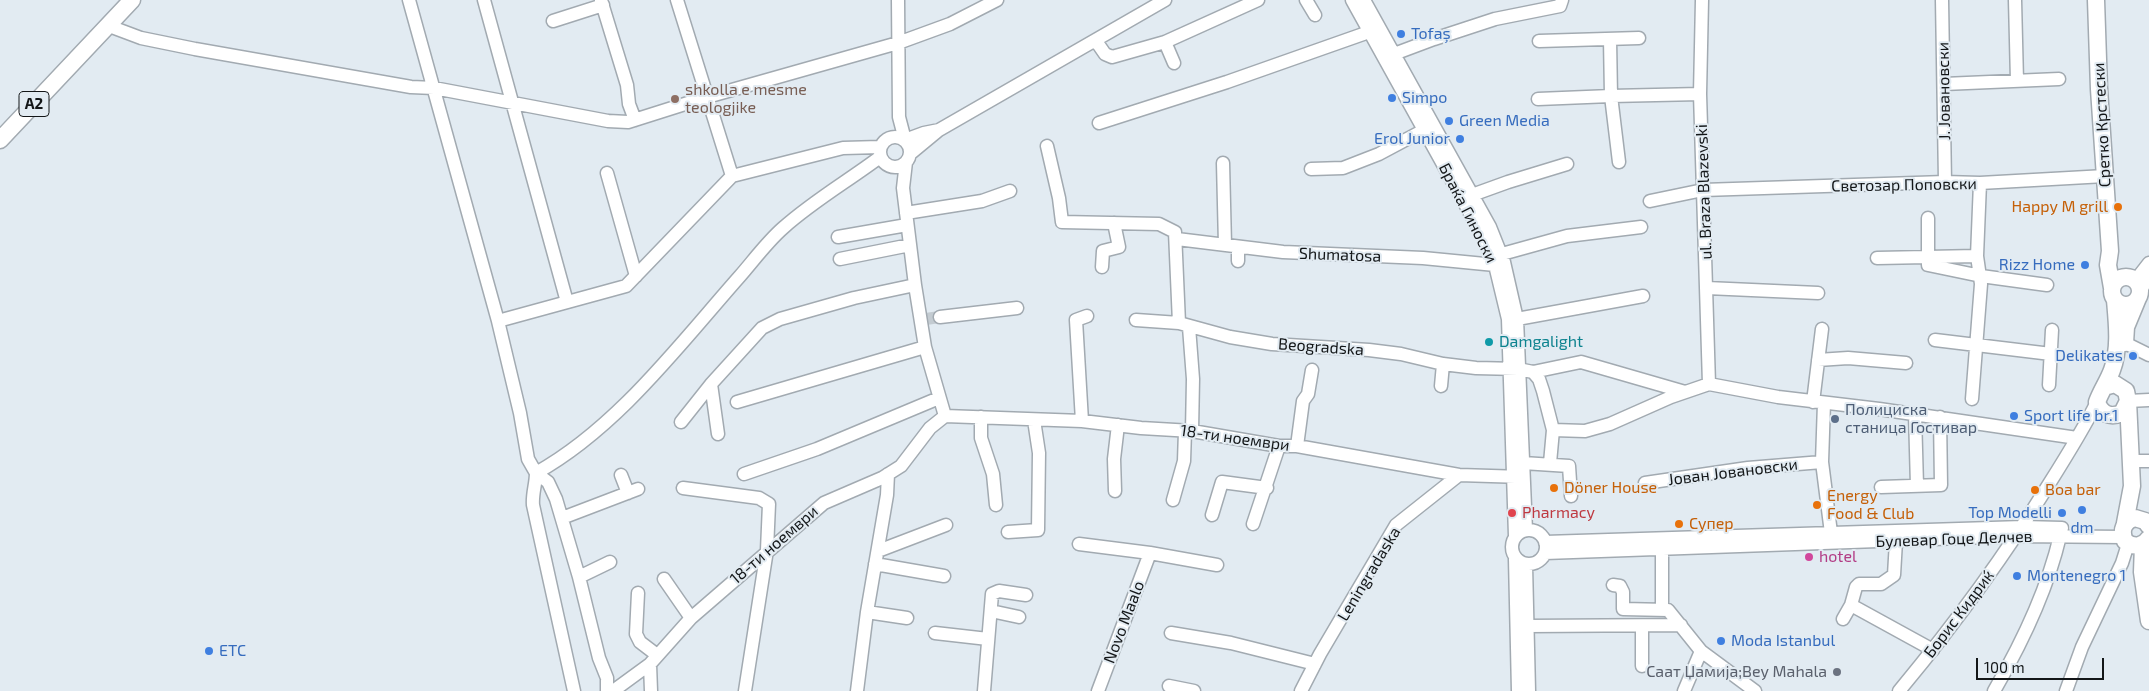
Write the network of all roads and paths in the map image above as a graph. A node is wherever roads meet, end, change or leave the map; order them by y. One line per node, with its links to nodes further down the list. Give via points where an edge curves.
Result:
1 (132, 0): 20 (main road, A2)
2 (409, 0): 33 (street)
3 (484, 0): 38 (street)
4 (677, 0): 36 (street)
5 (898, 0): 27 (street)
6 (997, 0): 27 (street, via 950,24)
7 (1165, 0): 24 (street)
8 (1258, 0): 26 (street)
9 (1306, 0): 18 (street)
10 (1352, 0): 21 (street, Браќа Гиноски)
11 (1364, 0): 28 (street, Браќа Гиноски)
12 (1562, 0): 28 (street, via 1560,6 1495,19)
13 (1702, 0): 34 (street, ul. Braza Blazevski)
14 (1942, 0): 32 (street, Ј. Јовановски)
15 (2015, 0): 31 (street)
16 (2096, 0): 56 (main road, Сретко Крстески)
17 (602, 3): 19 (street); 40 (street)
18 (1315, 15)
19 (553, 20)
20 (109, 26): 33 (street, via 141,38 195,49); 45 (main road, A2)
21 (1369, 32): 41 (street); 43 (street, Браќа Гиноски)
22 (1639, 38): 23 (street)
23 (1610, 39): 25 (street); 35 (street)
24 (1096, 41): 26 (street, via 1105,54 1112,57); 42 (street)
25 (1539, 41)
26 (1165, 42): 29 (street)
27 (898, 43): 36 (street); 39 (street)
28 (1394, 54): 62 (street, Браќа Гиноски)
29 (1174, 63)
30 (2059, 79): 31 (street)
31 (2017, 81): 32 (street)
32 (1944, 84): 57 (street, Ј. Јовановски)
33 (434, 88): 38 (street); 94 (street)
34 (1700, 94): 35 (street); 60 (street, ul. Braza Blazevski)
35 (1611, 96): 37 (street); 50 (street)
36 (707, 97): 40 (street); 55 (street)
37 (1538, 99)
38 (511, 104): 40 (street, via 608,121); 88 (street)
39 (899, 117): 44 (street); 46 (street)
40 (635, 120)
41 (1099, 123)
42 (939, 130): 46 (street); 48 (street)
43 (1424, 130): 53 (street, via 1379,154 1343,168); 76 (street, Браќа Гиноски, via 1480,231)
44 (891, 137): 46 (street); 49 (street, via 883,142)
45 (0, 140)
46 (905, 140): 48 (street, via 910,149)
47 (1047, 146): 66 (street, via 1062,222)
48 (908, 158): 49 (street, via 897,167); 59 (street)
49 (885, 159): 55 (street, via 843,148); 59 (street); 143 (street, via 835,187 782,229 625,405 558,461)
50 (1619, 162)
51 (1223, 163): 71 (street)
52 (1567, 164): 62 (street)
53 (1311, 169)
54 (607, 173): 80 (street)
55 (732, 176): 80 (street)
56 (2105, 176): 58 (street, Светозар Поповски); 84 (main road, Сретко Крстески, via 2108,265)
57 (1945, 182): 58 (street, Светозар Поповски); 60 (street, Светозар Поповски)
58 (1980, 183): 72 (street)
59 (903, 188): 65 (street)
60 (1703, 190): 63 (street, Светозар Поповски); 85 (street, ul. Braza Blazevski)
61 (1010, 191): 65 (street)
62 (1472, 195): 76 (street, Браќа Гиноски, via 1490,227)
63 (1650, 201)
64 (1928, 218): 73 (street)
65 (907, 219): 68 (street); 70 (street)
66 (1114, 223): 69 (street, via 1159,224 1175,232); 79 (street, via 1119,247 1103,251)
67 (1642, 227): 76 (street, via 1567,236)
68 (838, 237)
69 (1176, 239): 71 (street, Shumatosa); 95 (street, via 1176,269)
70 (910, 245): 75 (street); 82 (street)
71 (1232, 246): 76 (street, Shumatosa, via 1283,252); 77 (street)
72 (1977, 256): 73 (street); 81 (street)
73 (1929, 257): 74 (street); 81 (street, via 1928,266)
74 (1877, 258)
75 (840, 259)
76 (1500, 260): 92 (street, Браќа Гиноски); 107 (street, Браќа Гиноски)
77 (1238, 261)
78 (2149, 263): 84 (street)
79 (1102, 267)
80 (636, 276): 88 (street, via 626,286)
81 (1981, 276): 83 (street); 100 (street)
82 (915, 285): 101 (street); 110 (street, via 854,298 762,328)
83 (2047, 285)
84 (2130, 287): 99 (main road); 114 (main road, Сретко Крстески, via 2112,370)
85 (1707, 288): 86 (street); 111 (street, ul. Braza Blazevski)
86 (1818, 293)
87 (1643, 296): 92 (street)
88 (567, 302): 94 (street)
89 (1017, 308): 91 (street)
90 (1087, 316): 128 (street, via 1076,320)
91 (940, 317)
92 (1517, 319): 107 (street, Браќа Гиноски)
93 (1136, 320): 95 (street, Beogradska)
94 (498, 321): 143 (street, via 528,459)
95 (1184, 325): 106 (street, Beogradska, via 1272,344 1369,350); 133 (street, via 1193,379)
96 (1822, 329): 104 (street)
97 (2052, 330): 102 (street)
98 (1935, 340): 100 (street)
99 (2124, 343): 103 (street); 117 (main road, via 2122,375)
100 (1976, 345): 102 (street); 118 (street)
101 (925, 347): 116 (street); 120 (street)
102 (2051, 354): 112 (street)
103 (2149, 355)
104 (1818, 360): 105 (street, via 1848,358); 121 (street)
105 (1906, 363)
106 (1443, 364): 107 (street, Beogradska); 113 (street)
107 (1513, 369): 109 (street, Beogradska); 140 (street, Браќа Гиноски); 148 (street, Браќа Гиноски)
108 (1312, 370): 137 (street, via 1308,394 1303,401)
109 (1533, 372): 115 (street, via 1581,362); 131 (street, via 1539,379)
110 (711, 384): 129 (street); 135 (street)
111 (1709, 384): 115 (street); 121 (street)
112 (2049, 385)
113 (1441, 386)
114 (2104, 387): 117 (main road, via 2115,384 2122,387); 122 (main road)
115 (1685, 392): 131 (street, via 1610,424 1584,431)
116 (940, 398): 124 (street); 144 (street, via 817,449)
117 (2128, 398): 119 (street); 122 (main road, via 2122,413); 132 (main road)
118 (1972, 399)
119 (2149, 400)
120 (737, 402)
121 (1819, 403): 123 (street); 141 (street)
122 (2104, 410): 132 (main road); 134 (street, Борис Кидриќ)
123 (1915, 414): 126 (street); 150 (street)
124 (945, 416): 125 (street, 18-ти ноември); 145 (street, 18-ти ноември, via 930,428 901,466)
125 (981, 417): 127 (street, 18-ти ноември); 158 (street, via 982,438 993,474)
126 (1940, 417): 134 (street); 150 (street, via 1941,485)
127 (1034, 420): 128 (street, 18-ти ноември); 164 (street, via 1039,453 1038,530)
128 (1082, 421): 130 (street, 18-ти ноември)
129 (680, 422)
130 (1118, 425): 133 (street, 18-ти ноември); 155 (street)
131 (1553, 430): 142 (street)
132 (2129, 430): 138 (main road)
133 (1189, 431): 136 (street, 18-ти ноември); 157 (street)
134 (2081, 433): 165 (street, Борис Кидриќ)
135 (718, 434)
136 (1279, 446): 137 (street, 18-ти ноември); 154 (street)
137 (1297, 446): 147 (street, 18-ти ноември)
138 (2131, 461): 139 (street); 151 (main road)
139 (2149, 461)
140 (1522, 462): 142 (street); 148 (street, Браќа Гиноски)
141 (1822, 462): 149 (street, Јован Јовановски, via 1748,468); 167 (street)
142 (1550, 463): 156 (street, via 1569,466)
143 (536, 473): 160 (street, via 548,482); 208 (street, via 532,505)
144 (744, 474)
145 (888, 474): 174 (street, 18-ти ноември, via 824,503); 175 (street)
146 (621, 475): 160 (street, via 633,491)
147 (1459, 475): 148 (street, 18-ти ноември); 205 (street, Leningradaska, via 1396,525)
148 (1518, 477): 166 (street, Браќа Гиноски)
149 (1645, 483)
150 (1917, 486): 152 (street)
151 (2132, 486): 161 (main road); 169 (main road)
152 (1881, 487)
153 (683, 488): 174 (street, via 766,500 770,504)
154 (1267, 488): 159 (street, via 1222,482); 162 (street)
155 (1114, 490)
156 (1571, 496)
157 (1172, 500)
158 (996, 505)
159 (1212, 515)
160 (562, 518): 182 (street)
161 (2147, 523): 169 (main road, via 2135,518)
162 (1253, 524)
163 (946, 525): 175 (street)
164 (1008, 532)
165 (2020, 532): 167 (street, Булевар Гоце Делчев); 168 (street, Булевар Гоце Делчев); 169 (street, Булевар Гоце Делчев); 170 (street, Булевар Гоце Делчев); 202 (street, Борис Кидриќ)
166 (1520, 533): 172 (street, via 1538,532); 178 (street, Браќа Гиноски, via 1511,548)
167 (1831, 533): 172 (street, Булевар Гоце Делчев)
168 (2060, 536): 169 (street, Булевар Гоце Делчев); 223 (street, via 2048,578 2021,641)
169 (2132, 537): 195 (main road, via 2142,572); 224 (street, via 2082,647)
170 (1896, 541): 173 (street, Булевар Гоце Делчев); 187 (street, via 1894,575 1881,584 1859,584)
171 (1079, 544): 176 (street)
172 (1545, 547): 173 (street, Булевар Гоце Делчев); 178 (street, via 1538,563)
173 (1662, 549): 188 (street)
174 (767, 550): 192 (street, 18-ти ноември); 212 (street)
175 (878, 551): 179 (street)
176 (1150, 553): 180 (street); 215 (street, Novo Maalo)
177 (610, 562): 182 (street)
178 (1521, 562): 197 (street, Браќа Гиноски); 218 (street, Браќа Гиноски)
179 (875, 564): 181 (street); 190 (street)
180 (1217, 565)
181 (944, 576)
182 (579, 578): 209 (street, via 607,678)
183 (664, 579): 192 (street)
184 (1613, 585): 188 (street, via 1620,586 1623,592 1624,609)
185 (638, 593): 204 (street, via 636,634)
186 (1026, 595): 189 (street, via 999,591 992,594)
187 (1851, 605): 194 (street); 202 (street)
188 (1662, 610): 196 (street, via 1668,610)
189 (991, 611): 191 (street); 201 (street)
190 (868, 612): 193 (street); 213 (street)
191 (1019, 617)
192 (691, 618): 204 (street, 18-ти ноември)
193 (907, 618)
194 (1843, 619)
195 (2149, 621)
196 (1681, 625): 198 (street); 203 (street)
197 (1528, 626): 198 (street); 219 (street, Браќа Гиноски)
198 (1642, 627): 206 (street)
199 (1170, 633): 205 (street, via 1231,643)
200 (935, 634): 201 (street)
201 (988, 638): 214 (street)
202 (1933, 650): 222 (street, Борис Кидриќ)
203 (1701, 651): 220 (street); 221 (street)
204 (654, 660): 210 (street, 18-ти ноември); 211 (street)
205 (1315, 664): 217 (street, Leningradaska)
206 (1642, 666)
207 (1170, 686): 216 (street)
208 (574, 691)
209 (607, 691)
210 (613, 691)
211 (651, 691)
212 (745, 691)
213 (857, 691)
214 (984, 691)
215 (1098, 691)
216 (1194, 691)
217 (1301, 691)
218 (1518, 691)
219 (1529, 691)
220 (1684, 691)
221 (1756, 691)
222 (1899, 691)
223 (1994, 691)
224 (2066, 691)

